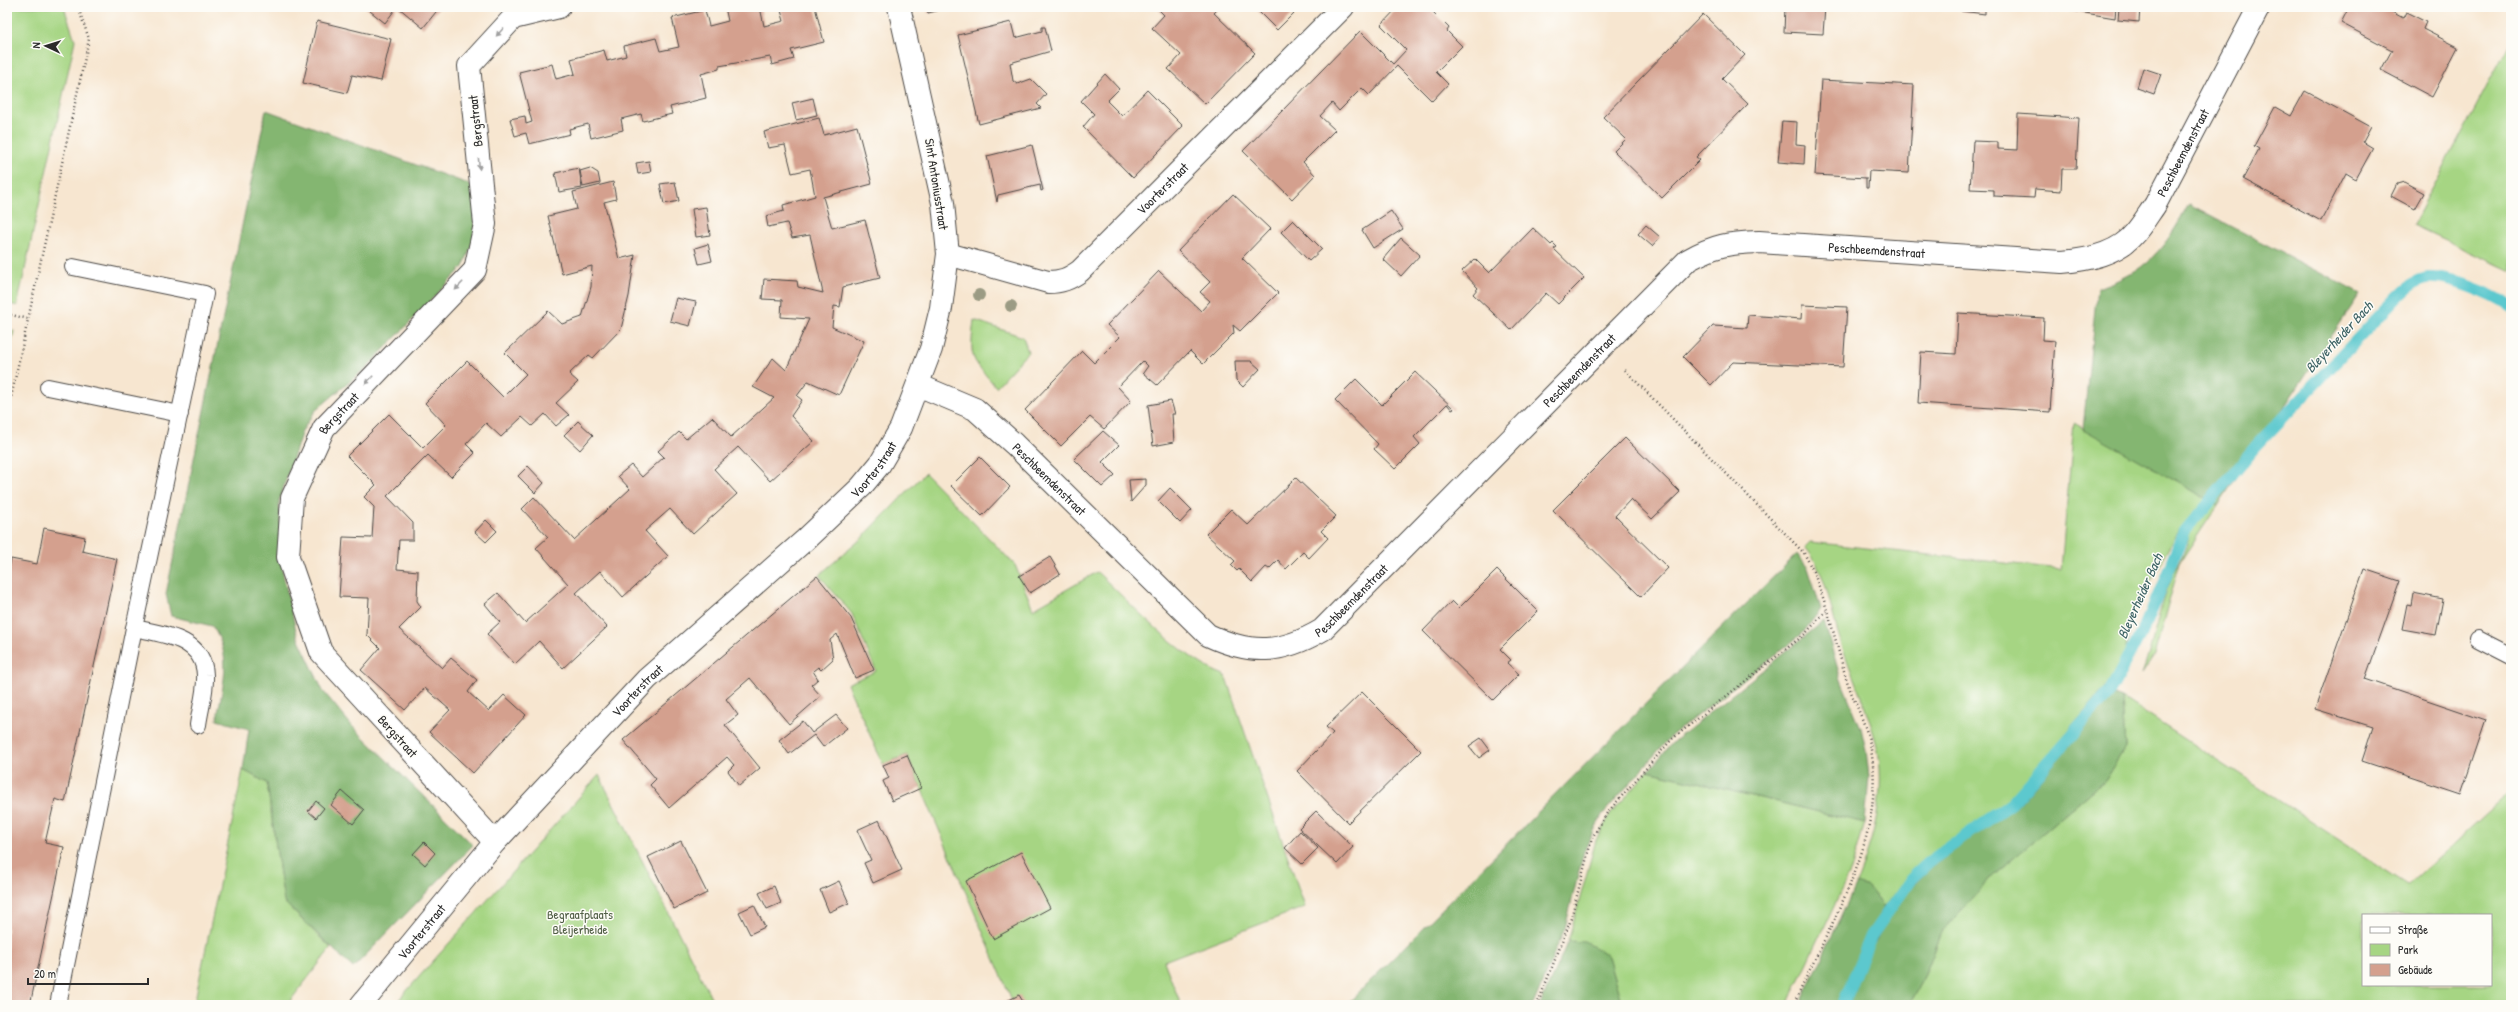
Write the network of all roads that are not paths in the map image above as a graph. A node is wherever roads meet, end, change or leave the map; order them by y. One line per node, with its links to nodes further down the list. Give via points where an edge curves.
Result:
1 (559, 7): 14 (street, Bergstraat, one-way to 14, via 513,18 469,66 485,224 475,270 324,428 292,498 288,557 321,652)
2 (899, 7): 5 (street, Sint Antoniusstraat, via 942,196)
3 (1343, 7): 5 (street, Voorterstraat, via 1080,271 1070,278 1048,282)
4 (2259, 7): 7 (street, Peschbeemdenstraat, via 2154,205 2134,234 2112,250 2086,260 2062,262 1760,242 1735,242 1711,247 1688,260 1322,630 1286,647 1264,650 1227,644 1208,635 1014,444 975,409)
5 (948, 254): 7 (street, Sint Antoniusstraat, via 941,308 931,349)
6 (73, 267): 9 (lane, via 205,294)
7 (918, 385): 14 (street, Voorterstraat, via 901,428 880,464 861,487 805,540 647,679)
8 (48, 387): 9 (lane)
9 (180, 414): 10 (lane)
10 (134, 628): 13 (lane, via 175,636 189,645 200,659 205,675); 15 (lane)
11 (2478, 639): 12 (lane)
12 (2511, 656)
13 (198, 725)
14 (495, 842): 16 (street, Voorterstraat)
15 (58, 1005)
16 (361, 1005)

